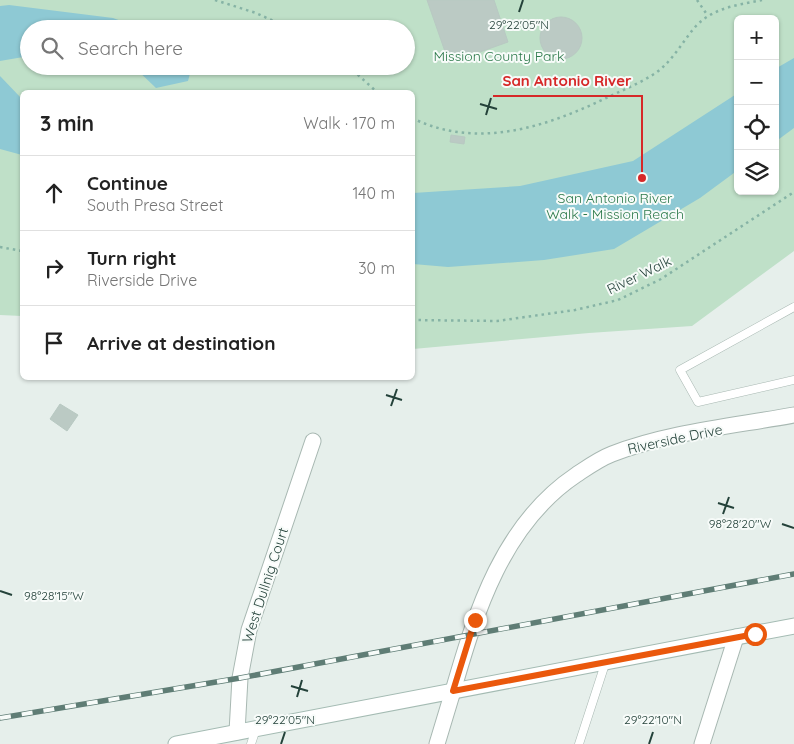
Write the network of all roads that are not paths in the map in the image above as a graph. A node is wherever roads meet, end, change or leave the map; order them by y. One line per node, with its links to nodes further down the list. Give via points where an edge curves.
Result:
1 (794, 307): 2 (lane, via 680,370 698,402)
2 (794, 380)
3 (794, 415): 8 (street, Riverside Drive, via 646,443 596,461 562,484 532,515 502,560 480,605)
4 (313, 441): 10 (street, West Dullnig Court, via 248,630 240,678)
5 (794, 626): 6 (street)
6 (736, 637): 7 (street); 15 (street)
7 (606, 661): 8 (street); 14 (lane)
8 (453, 691): 9 (street); 13 (street, Riverside Drive)
9 (256, 729): 10 (street); 12 (lane)
10 (238, 732): 11 (street)
11 (177, 744)
12 (251, 744)
13 (437, 744)
14 (579, 744)
15 (702, 744)

